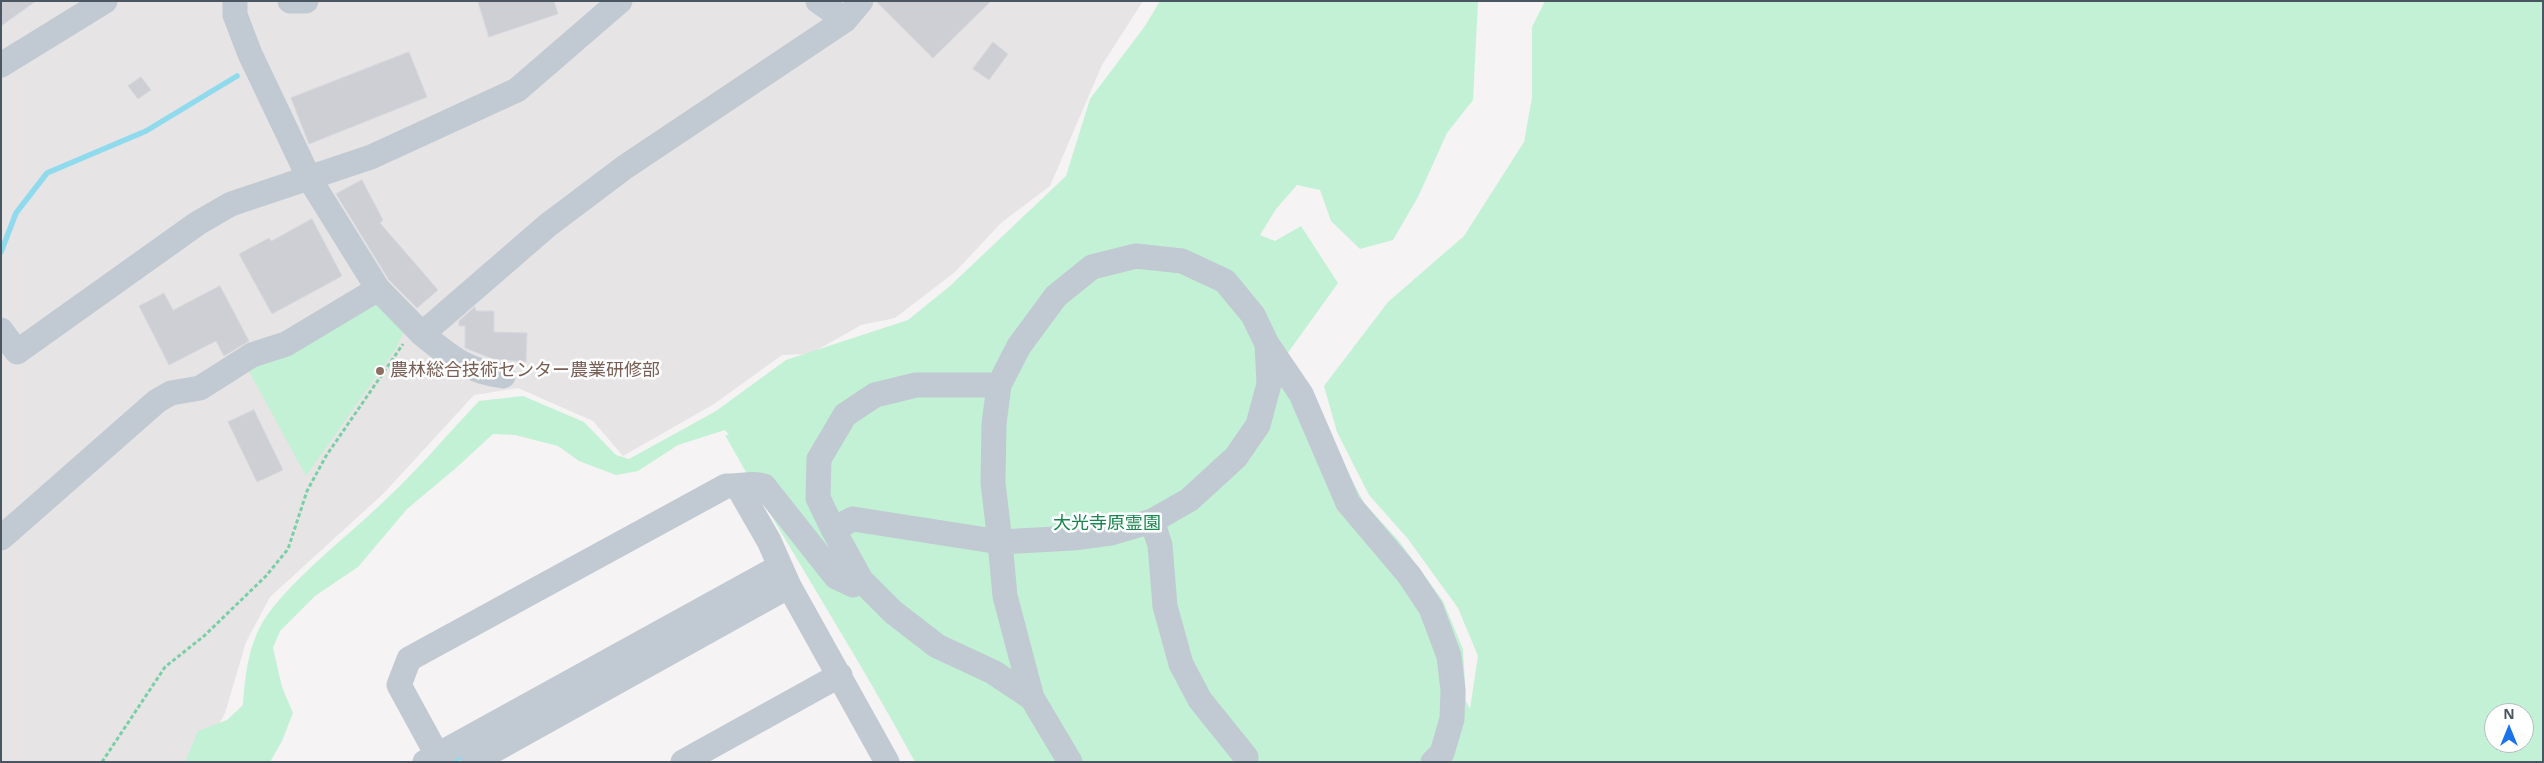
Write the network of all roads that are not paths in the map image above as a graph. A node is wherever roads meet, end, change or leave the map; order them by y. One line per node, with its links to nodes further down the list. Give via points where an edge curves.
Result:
1 (105, 1): 8 (street)
2 (235, 1): 9 (street, via 235,15 250,54)
3 (290, 1): 4 (street)
4 (306, 1)
5 (620, 1): 9 (street, via 517,90 371,157)
6 (818, 1): 7 (street)
7 (853, 10): 12 (street, via 625,167 548,225)
8 (1, 65)
9 (309, 178): 10 (street); 14 (street, via 231,204 198,223)
10 (378, 289): 12 (street); 20 (street, via 286,344 252,355 200,388 171,394 157,401)
11 (1, 330): 14 (street)
12 (419, 332): 15 (street, via 456,361 478,372)
13 (1267, 344): 16 (street, via 1253,314 1225,281 1182,260 1136,256 1092,267 1056,296 1019,346); 18 (street, via 1269,384 1258,425 1236,457 1189,500); 32 (street, via 1301,394 1348,503 1409,575 1431,608 1449,656 1453,690 1452,719 1442,753)
14 (9, 358)
15 (503, 376)
16 (999, 385): 19 (street, via 916,385 876,395 845,415 820,459 818,498); 21 (street, via 994,424 993,483)
17 (738, 487): 22 (street, via 769,541); 23 (street, via 754,483 764,486 836,577 853,585); 26 (street, via 726,486 410,659 399,685)
18 (1152, 521): 21 (street, via 1111,533); 27 (street, via 1160,545 1165,606 1181,664 1200,700)
19 (833, 529): 21 (street, via 853,519); 23 (street)
20 (1, 538)
21 (1000, 542): 25 (street, via 1005,596)
22 (784, 577): 24 (street); 26 (street); 28 (street)
23 (861, 580): 25 (street, via 893,612 937,646 993,672)
24 (840, 676): 29 (street); 30 (street)
25 (1032, 698): 31 (street)
26 (434, 760)
27 (1248, 760)
28 (473, 762)
29 (683, 762)
30 (887, 762)
31 (1070, 762)
32 (1433, 762)

